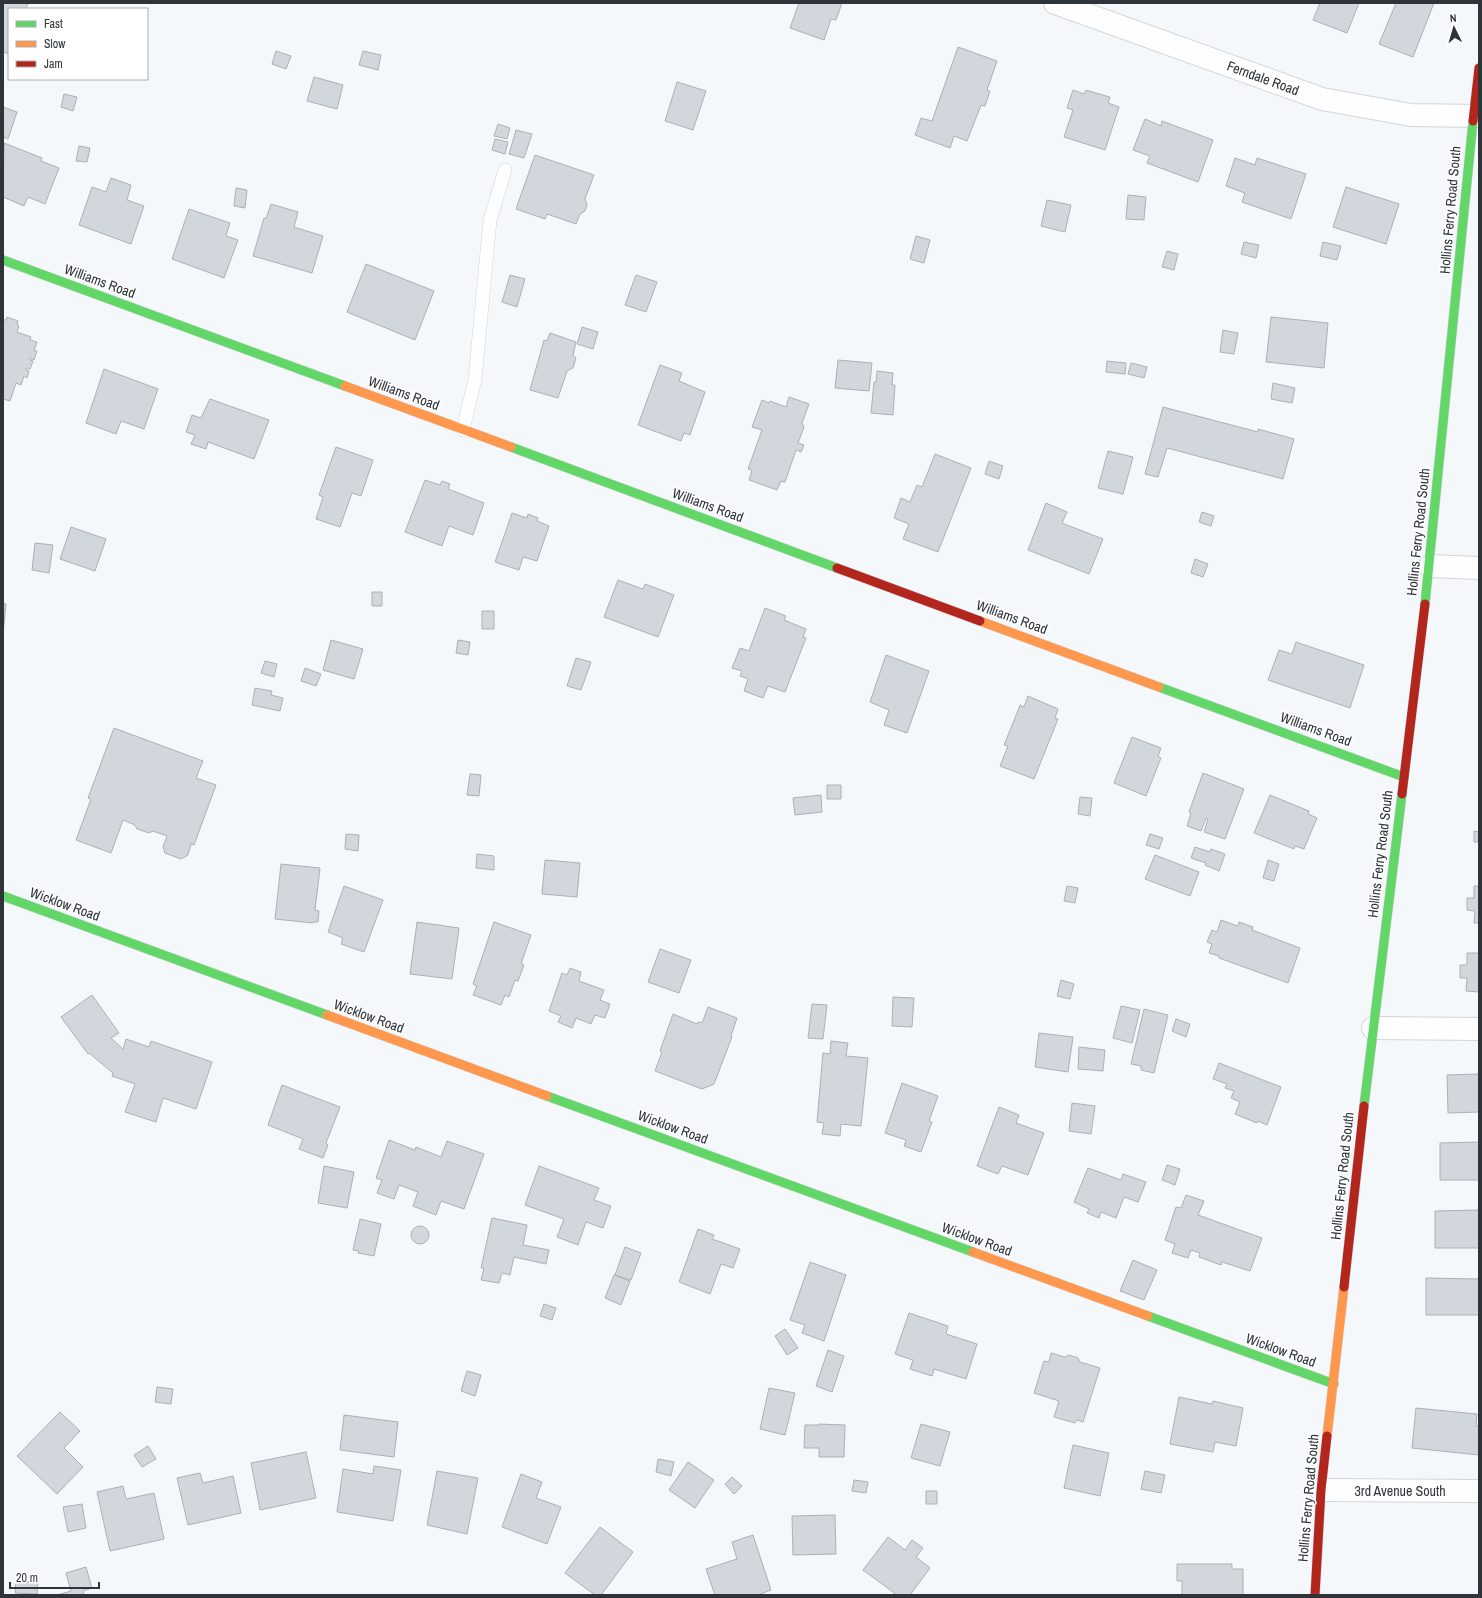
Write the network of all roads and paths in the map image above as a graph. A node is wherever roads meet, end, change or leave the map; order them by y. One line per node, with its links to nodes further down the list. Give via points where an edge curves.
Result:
1 (1055, 3): 3 (street, Ferndale Road, via 1322,99 1412,115)
2 (1479, 68): 3 (street, Hollins Ferry Road South)
3 (1476, 116): 7 (street, Hollins Ferry Road South)
4 (505, 170): 6 (lane, via 490,220 475,379)
5 (3, 260): 6 (street, Williams Road)
6 (463, 430): 9 (street, Williams Road)
7 (1430, 566): 8 (street); 9 (street, Hollins Ferry Road South)
8 (1479, 568)
9 (1404, 776): 11 (street, Hollins Ferry Road South)
10 (3, 896): 13 (street, Wicklow Road)
11 (1373, 1028): 12 (street); 13 (street, Hollins Ferry Road South)
12 (1479, 1029)
13 (1334, 1384): 14 (street, Hollins Ferry Road South)
14 (1321, 1490): 15 (street, 3rd Avenue South); 16 (street, Hollins Ferry Road South)
15 (1479, 1491)
16 (1315, 1595)

